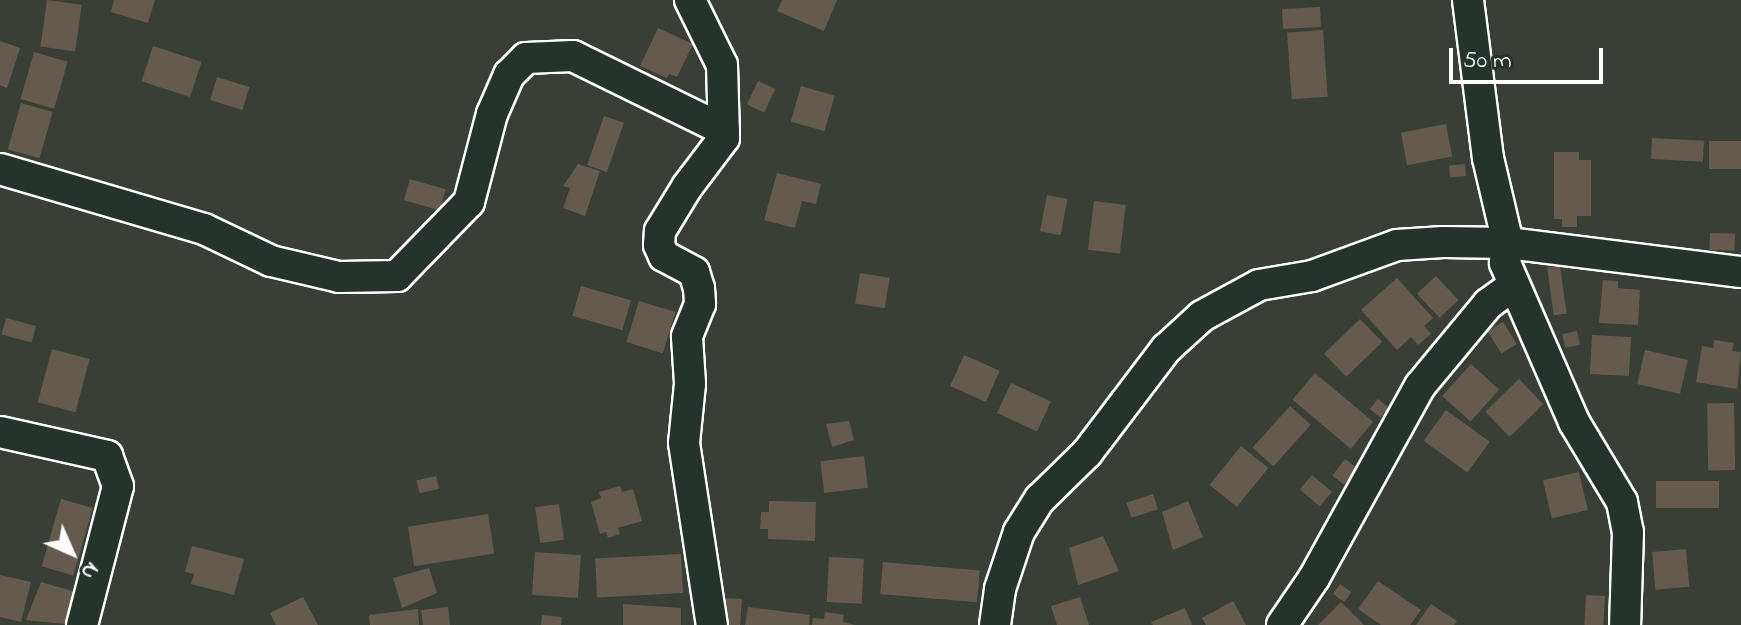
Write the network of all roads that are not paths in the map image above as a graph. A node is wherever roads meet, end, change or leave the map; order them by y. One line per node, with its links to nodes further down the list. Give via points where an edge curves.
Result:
1 (690, 0): 3 (street, via 722,65)
2 (1468, 0): 5 (street, via 1488,158)
3 (724, 130): 4 (street, via 573,56 526,58 509,75 492,114 469,202 397,276 339,277 271,261 204,229); 10 (street, via 721,148 687,187 660,231 659,245 664,256 694,272 699,288 700,304 687,337 690,393 684,443)
4 (0, 169)
5 (1508, 243): 6 (street); 7 (street, via 1505,263); 11 (street, via 1397,245 1312,276 1259,285 1202,316 1166,349 1106,430 1040,499 1019,532)
6 (1741, 272)
7 (1511, 287): 12 (street, via 1488,304 1420,386 1314,578); 13 (street, via 1531,315 1574,422 1622,502 1628,532)
8 (0, 432): 9 (street, via 107,456 118,486)
9 (82, 625)
10 (712, 625)
11 (995, 625)
12 (1282, 625)
13 (1625, 625)

